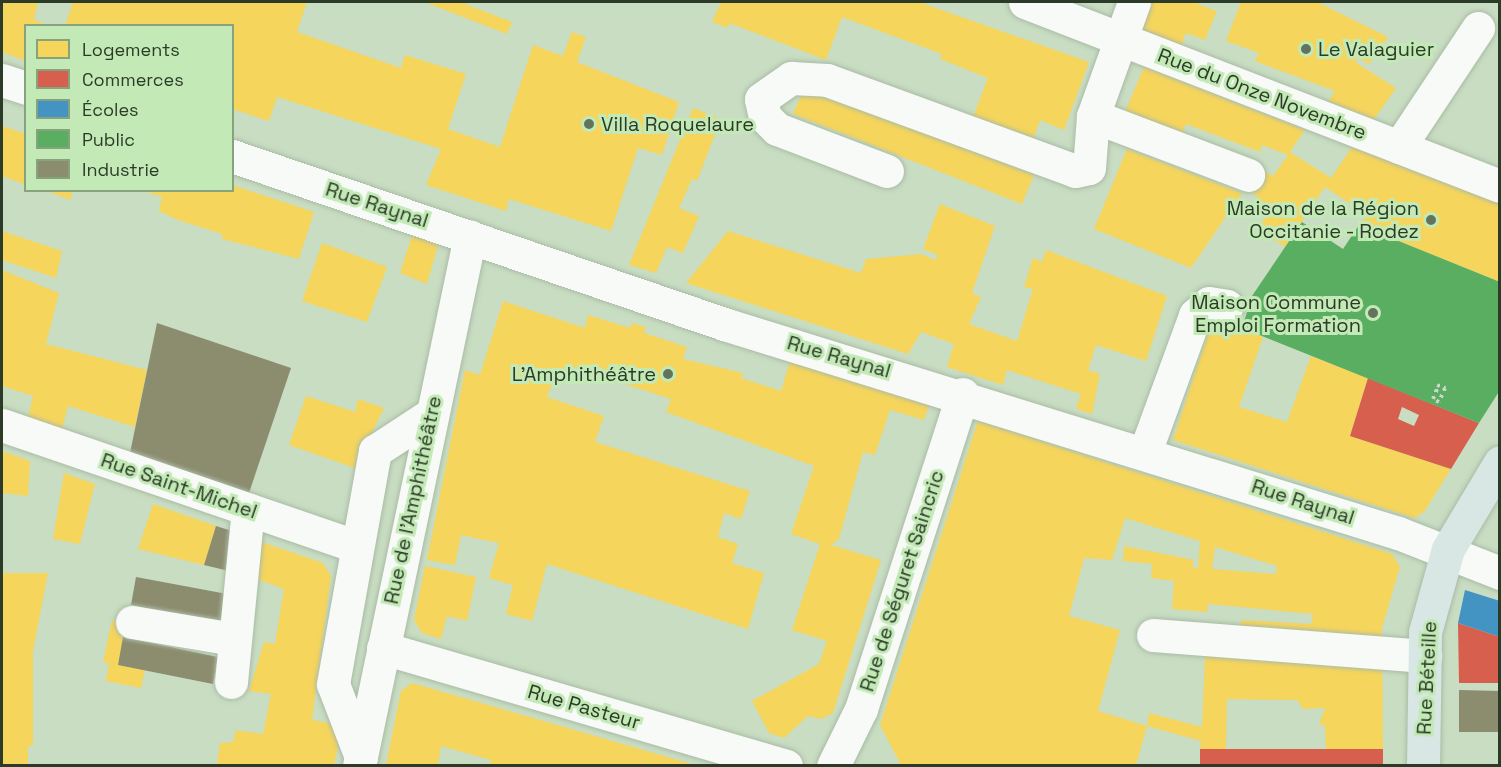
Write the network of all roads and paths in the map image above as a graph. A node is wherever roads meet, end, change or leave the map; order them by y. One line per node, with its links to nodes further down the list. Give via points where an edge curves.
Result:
1 (1025, 2): 4 (street, Rue du Onze Novembre)
2 (1134, 2): 4 (street)
3 (1478, 28): 8 (street)
4 (1119, 38): 7 (street); 8 (street, Rue du Onze Novembre)
5 (2, 80): 6 (street)
6 (24, 87)
7 (1093, 116): 10 (street, via 1089,168 1076,171 827,80 790,78 761,99 765,117 777,129); 11 (street)
8 (1400, 147): 12 (street, Rue du Onze Novembre)
9 (234, 157): 13 (street, Rue Raynal)
10 (887, 171)
11 (1248, 175)
12 (1500, 186)
13 (470, 236): 15 (street, Rue Raynal, via 724,324); 16 (street, Rue de l'Amphithéâtre)
14 (1227, 306): 18 (street, via 1209,303 1195,315)
15 (963, 394): 18 (street, Rue Raynal); 32 (street, Rue de Séguret Saincric, via 861,709)
16 (430, 415): 21 (street, via 375,451); 27 (street, Rue de l'Amphithéâtre)
17 (2, 425): 20 (street, Rue Saint-Michel)
18 (1145, 452): 22 (street, Rue Raynal)
19 (1500, 462): 22 (main road, Rue Béteille)
20 (248, 510): 21 (street, Rue Saint-Michel); 26 (street)
21 (356, 546): 30 (street, via 333,684)
22 (1448, 549): 23 (street, Rue Raynal); 28 (main road, Rue Béteille)
23 (1500, 573)
24 (132, 622): 26 (street)
25 (1153, 635): 28 (street)
26 (234, 639): 29 (street)
27 (383, 648): 30 (street, Rue de l'Amphithéâtre); 31 (street, Rue Pasteur)
28 (1425, 656): 33 (main road, Rue Béteille)
29 (231, 682)
30 (360, 761)
31 (786, 765)
32 (833, 765)
33 (1423, 765)

